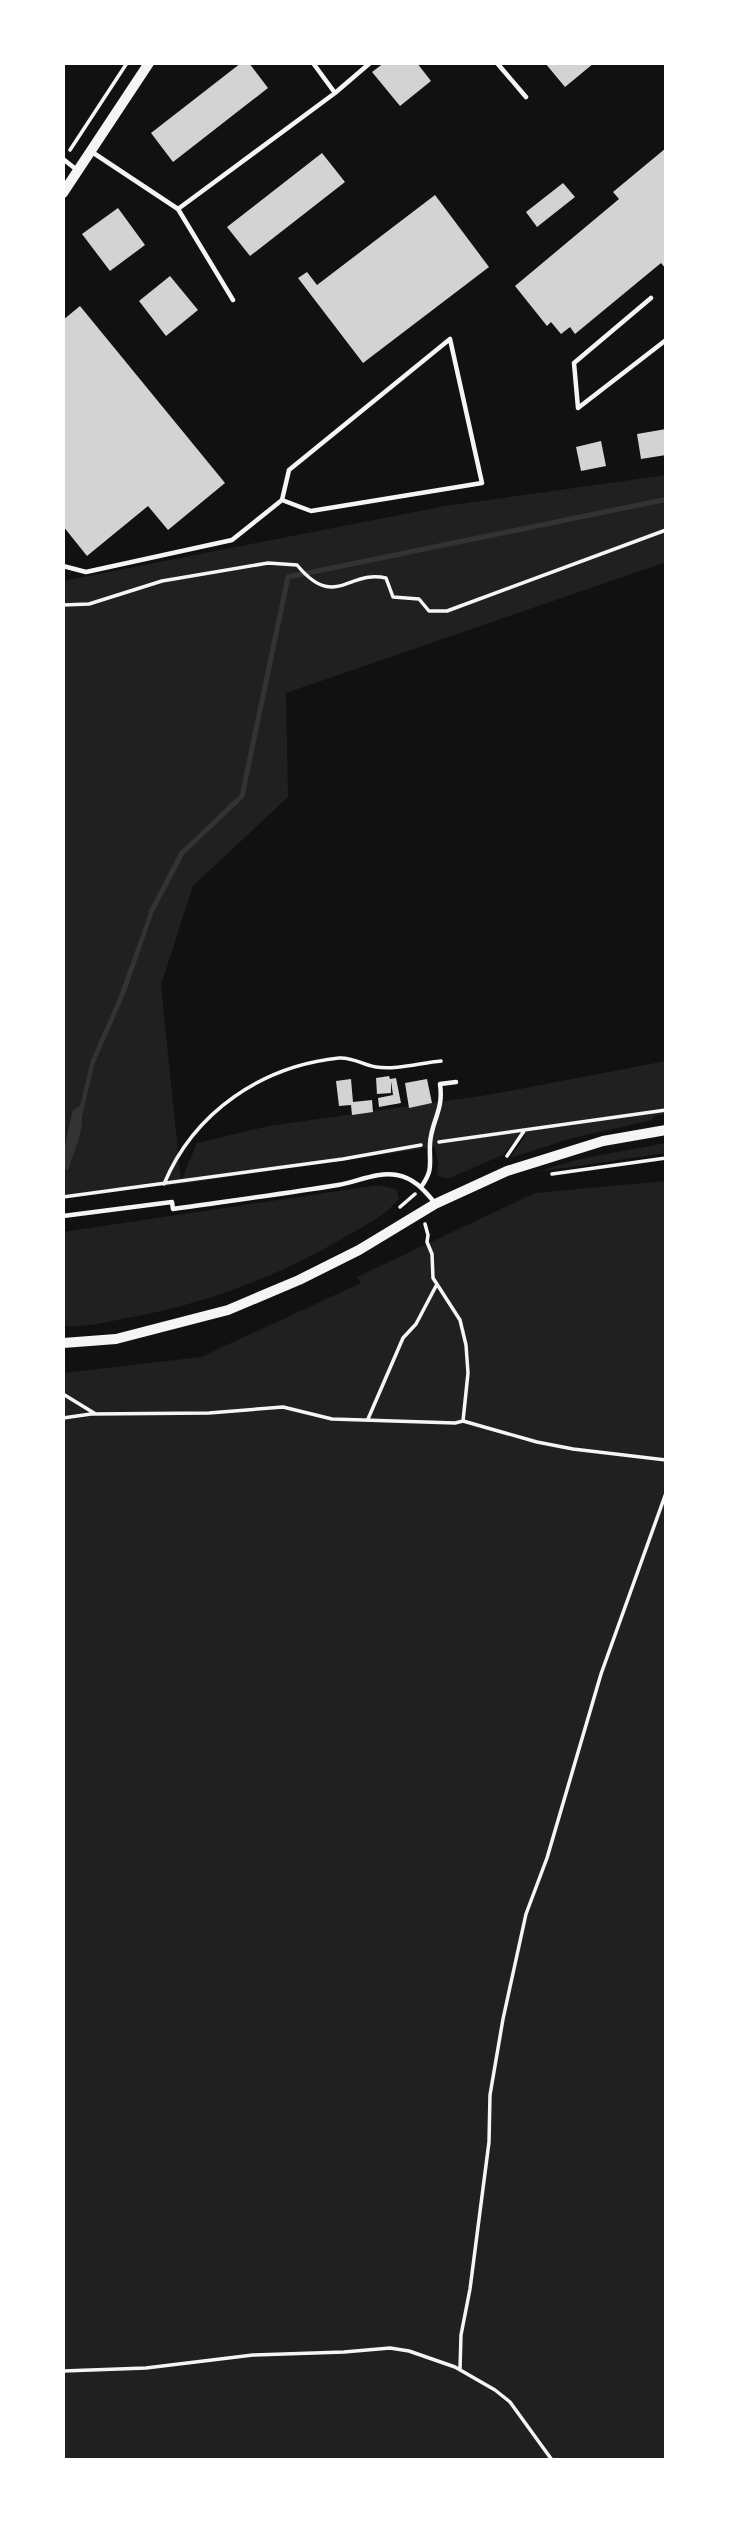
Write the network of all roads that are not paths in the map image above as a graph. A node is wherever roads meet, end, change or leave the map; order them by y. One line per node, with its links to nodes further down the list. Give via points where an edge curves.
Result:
1 (149, 63): 7 (street)
2 (313, 63): 5 (lane)
3 (370, 63): 5 (lane)
4 (497, 63): 6 (lane)
5 (335, 93): 11 (lane)
6 (526, 97)
7 (90, 151): 9 (street); 11 (lane)
8 (63, 159): 9 (lane)
9 (78, 170): 10 (street)
10 (63, 193)
11 (178, 209): 13 (lane)
12 (651, 298): 14 (lane, via 574,363 579,408)
13 (233, 300)
14 (666, 340)
15 (282, 500): 15 (lane, via 289,471 450,339 482,482 311,510); 16 (lane, via 232,540 86,572)
16 (63, 565)
17 (456, 1082): 19 (lane, via 440,1084 443,1100 430,1144 430,1172)
18 (666, 1130): 20 (street, via 603,1141 507,1171)
19 (421, 1187): 20 (lane); 21 (lane, via 405,1177 386,1174 341,1185 173,1209 172,1202)
20 (435, 1204): 22 (street, via 359,1250 228,1310 116,1339)
21 (63, 1216)
22 (63, 1343)

